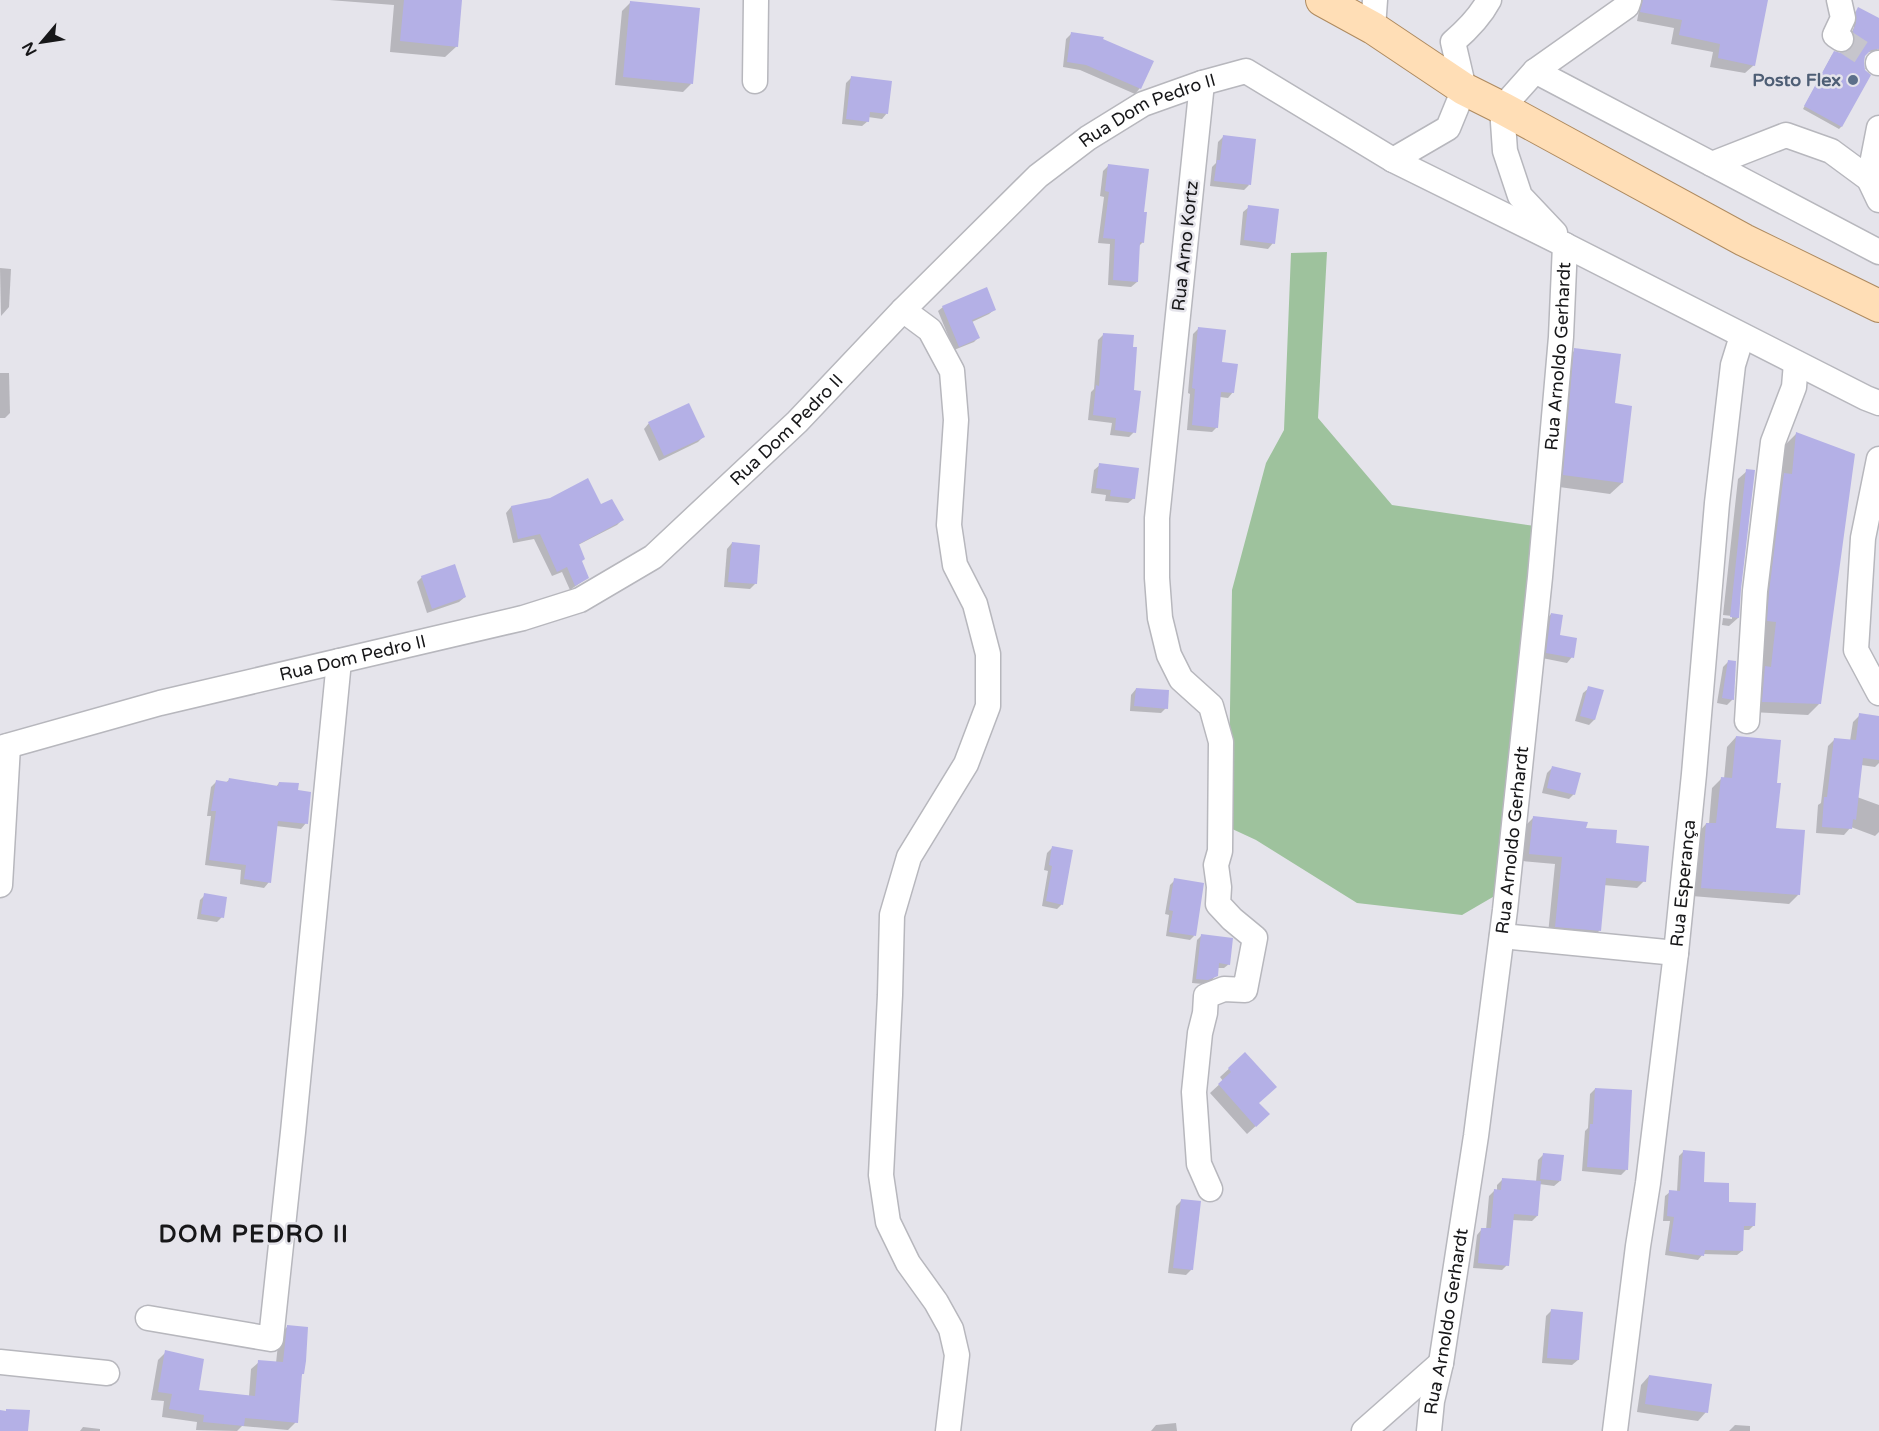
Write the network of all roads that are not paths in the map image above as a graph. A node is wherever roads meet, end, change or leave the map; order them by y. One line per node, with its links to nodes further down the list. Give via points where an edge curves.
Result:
1 (756, 0): 9 (street)
2 (1322, 0): 6 (main road)
3 (1489, 0): 11 (street, via 1453,42)
4 (1629, 0): 8 (street, via 1627,6)
5 (1839, 0): 7 (street, via 1843,18 1835,35)
6 (1374, 14): 11 (main road)
7 (1841, 39)
8 (1535, 71): 12 (street); 15 (street)
9 (755, 81)
10 (1202, 83): 14 (street, Rua Dom Pedro II, via 1246,71); 20 (street, Rua Dom Pedro II, via 1143,104 1038,176); 32 (street, Rua Arno Kortz, via 1167,408 1157,518 1157,578 1160,618 1169,655 1181,679 1211,706 1221,742 1218,904 1255,938 1245,990 1224,989 1206,996 1194,1092 1199,1164)
11 (1464, 89): 12 (main road); 14 (street, via 1448,128)
12 (1502, 108): 17 (street, via 1505,151 1520,196); 19 (main road, via 1744,240)
13 (1879, 128): 16 (street)
14 (1393, 160): 17 (street, Rua Dom Pedro II)
15 (1712, 164): 16 (street, via 1786,135 1831,151); 18 (street)
16 (1874, 189)
17 (1565, 245): 21 (street, Rua Dom Pedro II); 30 (street, Rua Arnoldo Gerhardt, via 1542,555)
18 (1879, 252)
19 (1879, 306)
20 (903, 310): 25 (street, Rua Dom Pedro II, via 797,422 653,557 580,600 523,618); 37 (street, via 930,330 952,371 956,420 949,525 955,565 975,604 988,654 988,706 966,764 909,857 892,915 881,1175 888,1222 908,1263 951,1329 957,1355)
21 (1742, 336): 22 (street, Rua Dom Pedro II); 31 (street, Rua Esperança, via 1733,366 1718,503)
22 (1796, 363): 23 (street, Rua Dom Pedro II); 27 (street, via 1794,387 1773,442 1755,591)
23 (1879, 403)
24 (1879, 459): 26 (street, via 1863,538 1856,650)
25 (339, 661): 28 (street, Rua Dom Pedro II, via 160,703); 33 (street, via 271,1338)
26 (1879, 693)
27 (1747, 721)
28 (4, 747): 29 (street)
29 (0, 885)
30 (1502, 936): 31 (street); 35 (street, Rua Arnoldo Gerhardt)
31 (1676, 953): 40 (street, Rua Esperança)
32 (1210, 1189)
33 (148, 1318)
34 (0, 1362): 36 (street)
35 (1441, 1363): 38 (street); 39 (street, Rua Arnoldo Gerhardt)
36 (106, 1373)
37 (948, 1431)
38 (1364, 1431)
39 (1429, 1431)
40 (1615, 1431)

